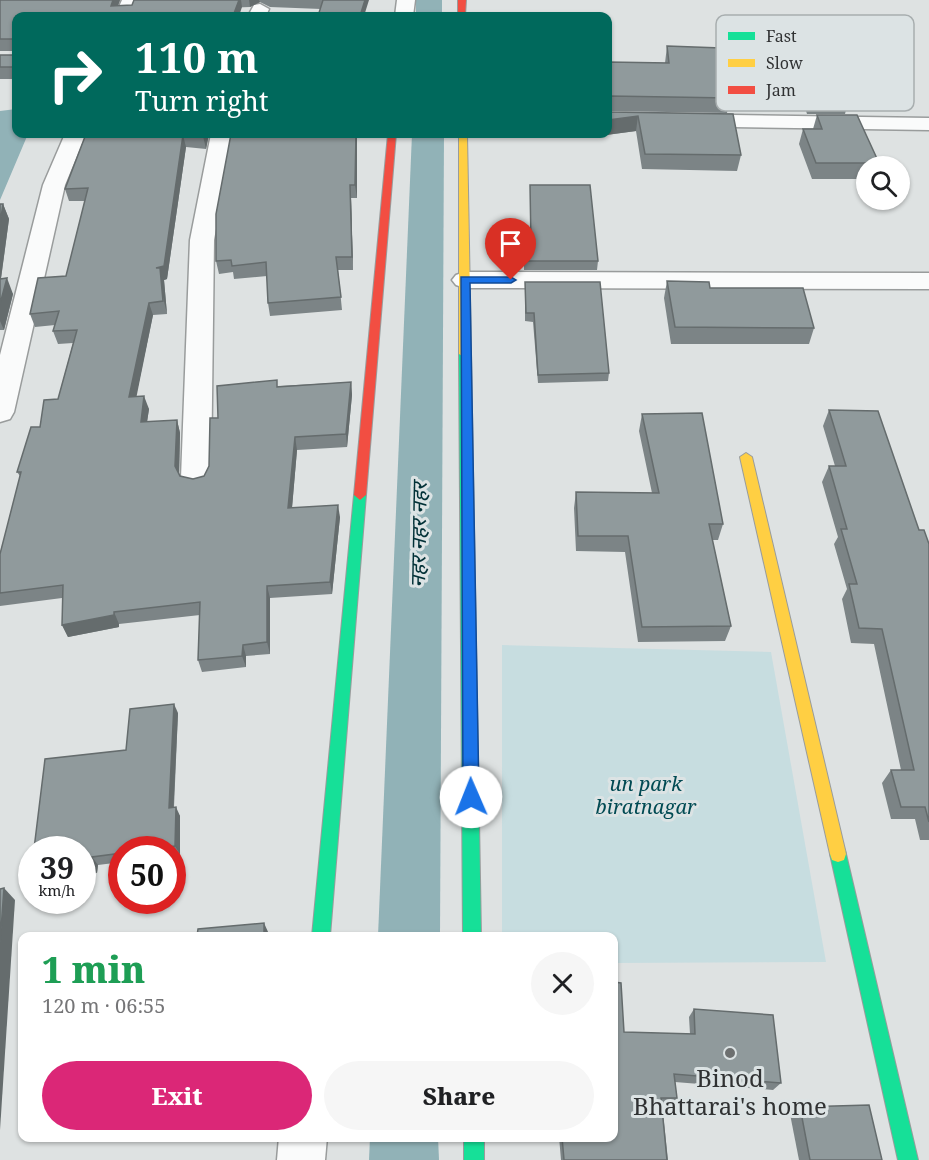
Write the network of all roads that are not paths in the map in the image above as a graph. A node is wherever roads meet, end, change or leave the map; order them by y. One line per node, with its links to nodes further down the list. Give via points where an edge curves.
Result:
1 (612, 119): 2 (street)
2 (929, 124)
3 (73, 138): 9 (street, via 54,185)
4 (221, 138): 12 (street, via 202,240)
5 (392, 138): 13 (street)
6 (463, 138): 7 (street)
7 (465, 280): 8 (street); 14 (street)
8 (929, 281)
9 (7, 352): 10 (street)
10 (0, 412)
11 (746, 457): 19 (street)
12 (196, 478)
13 (321, 932)
14 (472, 932)
15 (303, 1142): 17 (street)
16 (474, 1142): 18 (street)
17 (301, 1160)
18 (474, 1160)
19 (908, 1160)

